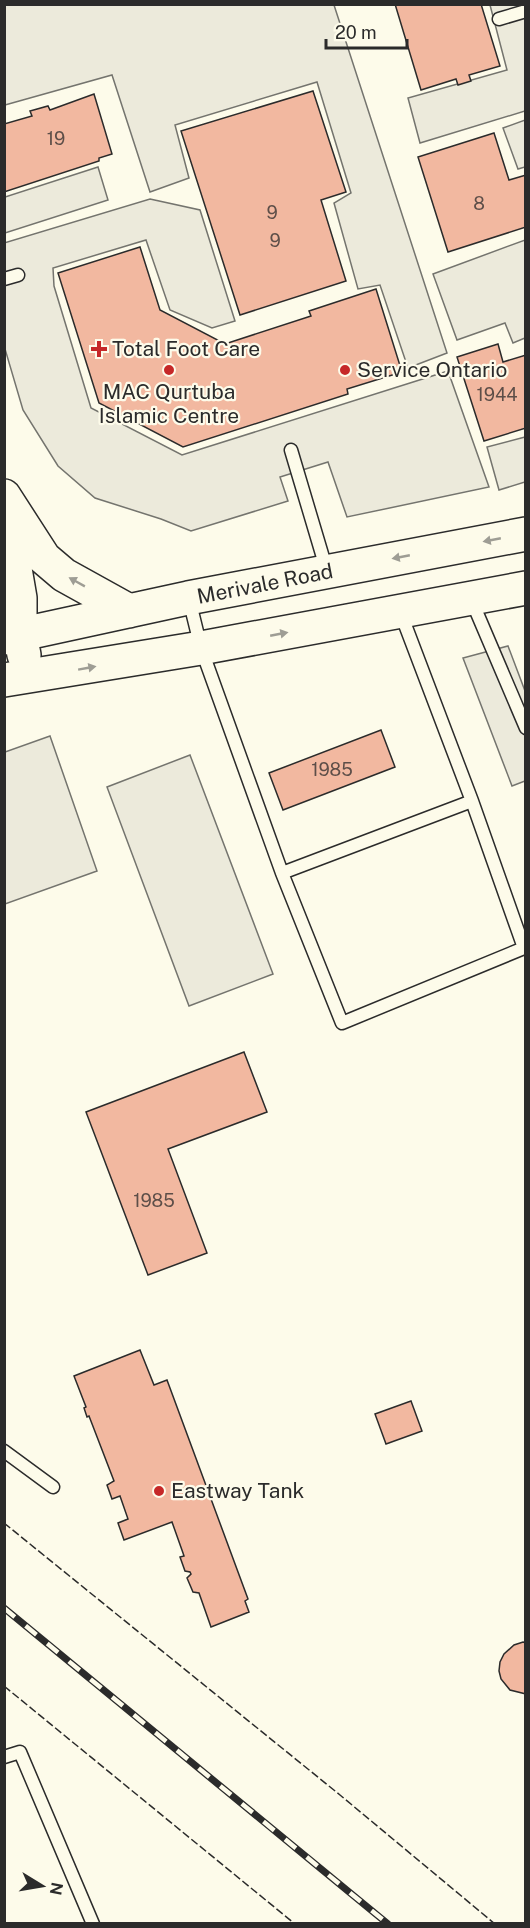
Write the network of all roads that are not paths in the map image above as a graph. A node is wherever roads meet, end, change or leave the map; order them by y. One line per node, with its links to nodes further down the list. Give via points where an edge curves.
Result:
1 (525, 10): 2 (lane)
2 (499, 19)
3 (18, 275): 4 (lane)
4 (4, 279)
5 (291, 450): 9 (lane)
6 (4, 496): 13 (main road, one-way to 6, via 50,564)
7 (4, 508): 15 (main road, via 20,598)
8 (525, 534): 9 (main road, Merivale Road, one-way to 9)
9 (327, 572): 11 (main road, Merivale Road)
10 (525, 588): 12 (main road)
11 (188, 598): 13 (main road, Merivale Road); 16 (lane)
12 (471, 598): 14 (main road); 18 (lane)
13 (129, 611): 15 (main road, Merivale Road)
14 (400, 611): 16 (main road, one-way to 14); 19 (lane)
15 (10, 628): 17 (main road)
16 (201, 648): 17 (main road, one-way to 16); 20 (lane)
17 (17, 679)
18 (525, 728)
19 (472, 801): 20 (lane); 20 (lane, via 524,948 342,1023)
20 (282, 873)
21 (4, 1451): 22 (lane)
22 (53, 1487)
23 (4, 1756): 24 (lane, via 20,1752)
24 (93, 1923)

